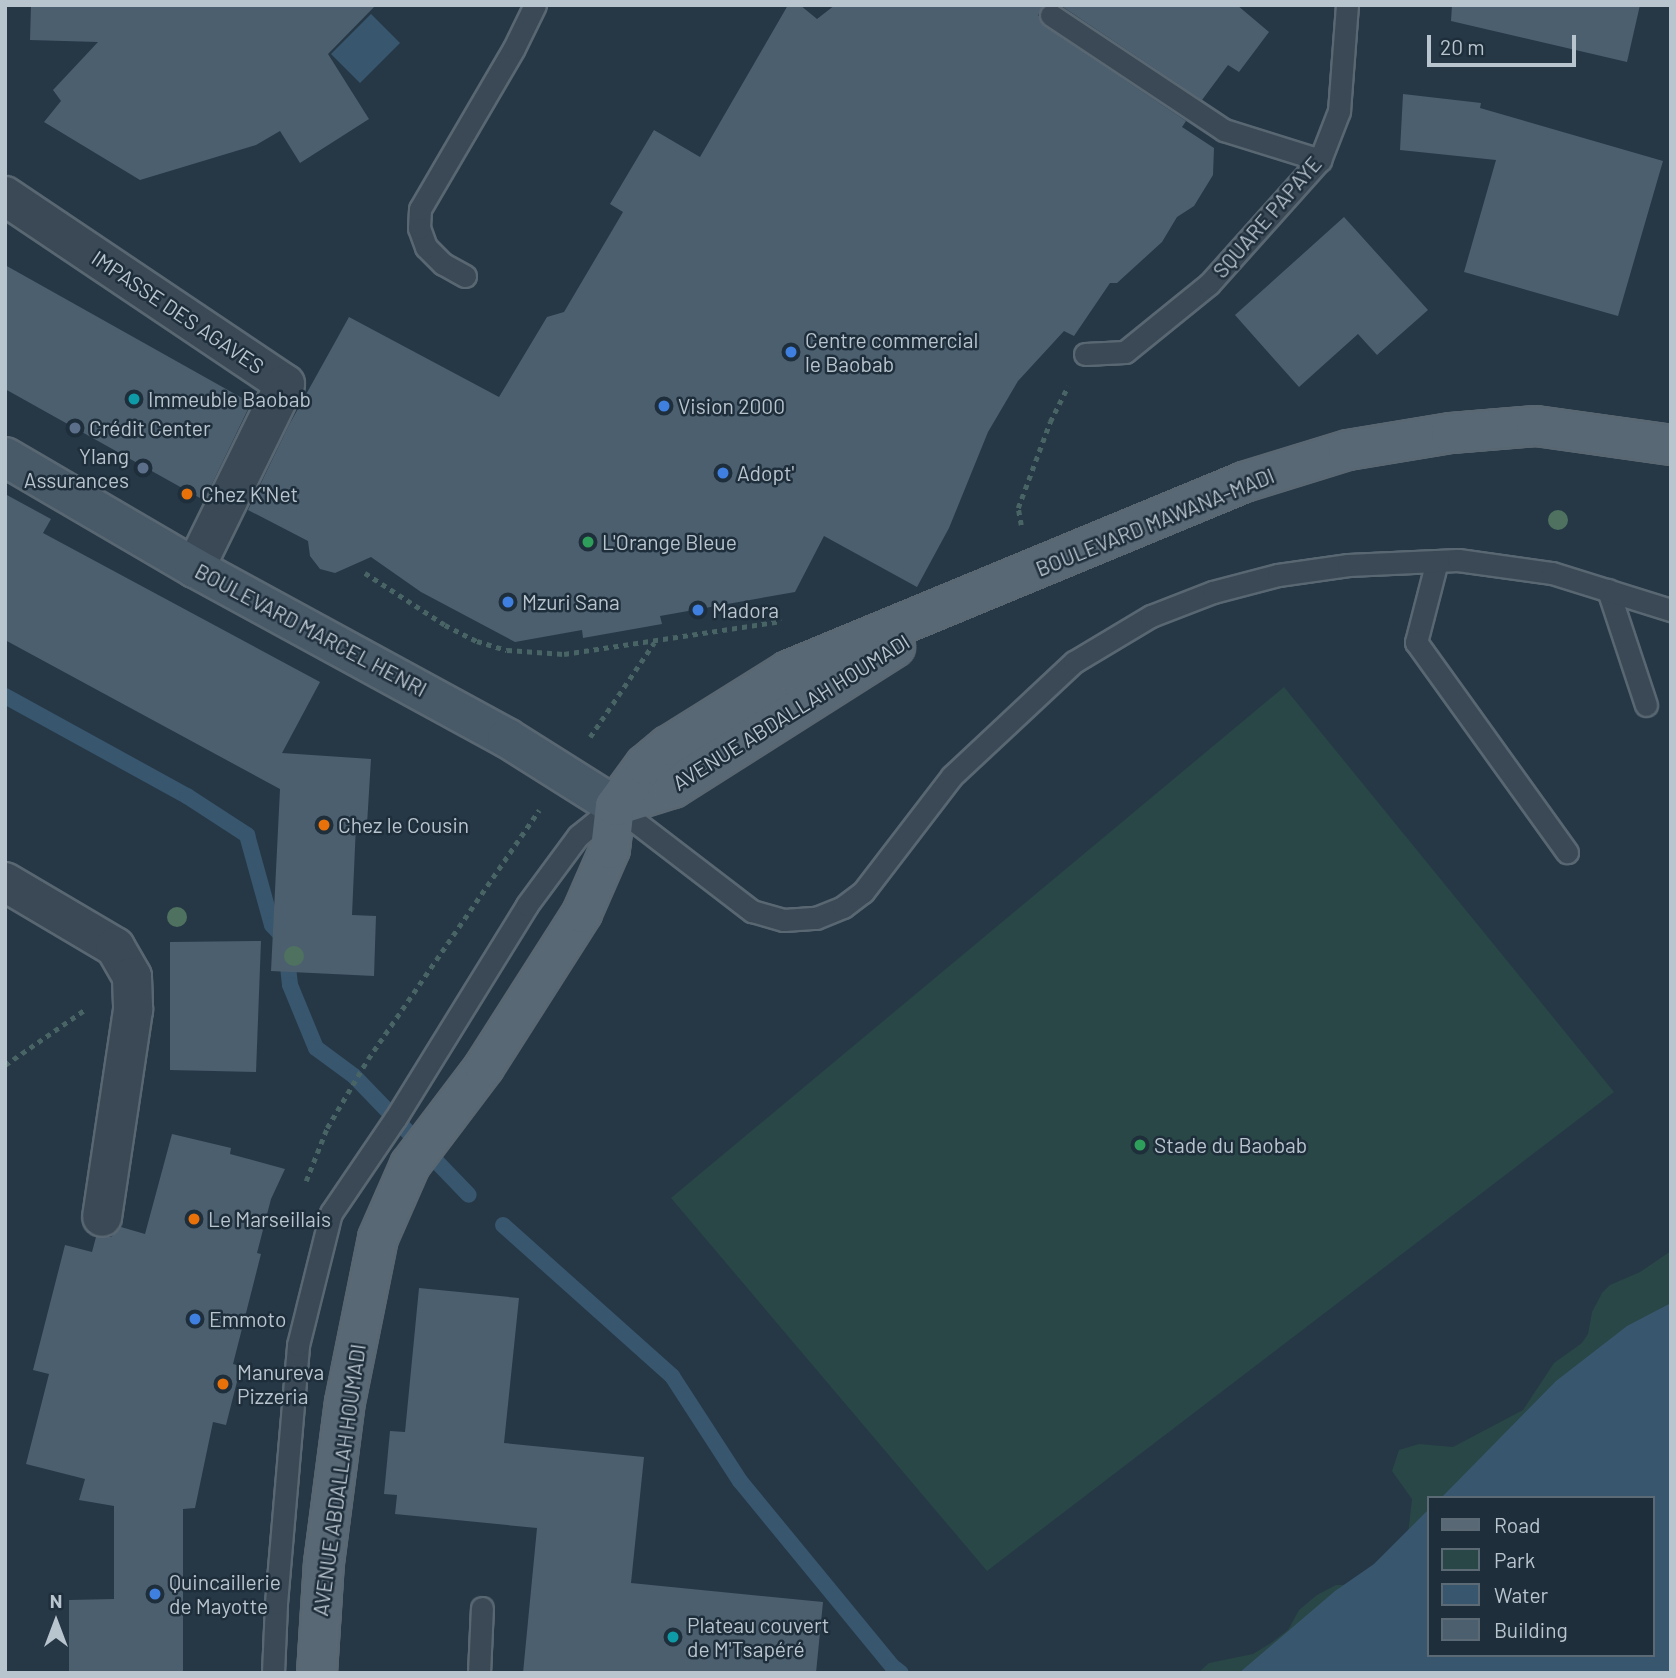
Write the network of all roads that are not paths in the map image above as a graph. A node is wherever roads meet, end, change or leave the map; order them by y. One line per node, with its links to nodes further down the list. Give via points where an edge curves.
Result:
1 (535, 5): 6 (lane, via 420,209 419,228 426,247)
2 (1347, 5): 4 (lane, SQUARE PAPAYE, via 1339,111)
3 (1051, 15): 4 (lane, via 1224,130)
4 (1320, 160): 7 (lane, SQUARE PAPAYE, via 1209,284 1125,352)
5 (5, 196): 11 (street, IMPASSE DES AGAVES, via 285,384)
6 (465, 276)
7 (1085, 354)
8 (1671, 445): 15 (main road, BOULEVARD MAWANA-MADI, via 1536,426 1451,433 1348,450 1244,482 788,671 668,746 645,765)
9 (5, 457): 11 (main road, BOULEVARD MARCEL HENRI)
10 (1437, 561): 12 (lane, via 1552,573); 15 (lane, via 1348,565 1278,575 1213,592 1151,616 1074,662 952,776 863,891 843,907 816,918 784,920 752,911); 16 (lane, via 1416,642)
11 (195, 568): 15 (main road, BOULEVARD MARCEL HENRI, via 507,738)
12 (1608, 590): 13 (lane); 14 (lane)
13 (1671, 610)
14 (1646, 705)
15 (615, 806): 20 (lane, via 578,836 527,905 395,1119 331,1213 298,1345); 21 (main road, AVENUE ABDALLAH HOUMADI, via 610,849 582,913 484,1068 410,1165 378,1238 345,1402 324,1563)
16 (1567, 852)
17 (5, 882): 18 (street, via 115,947 132,977 133,1010)
18 (102, 1217)
19 (482, 1608): 22 (lane)
20 (273, 1673)
21 (317, 1673)
22 (479, 1673)

